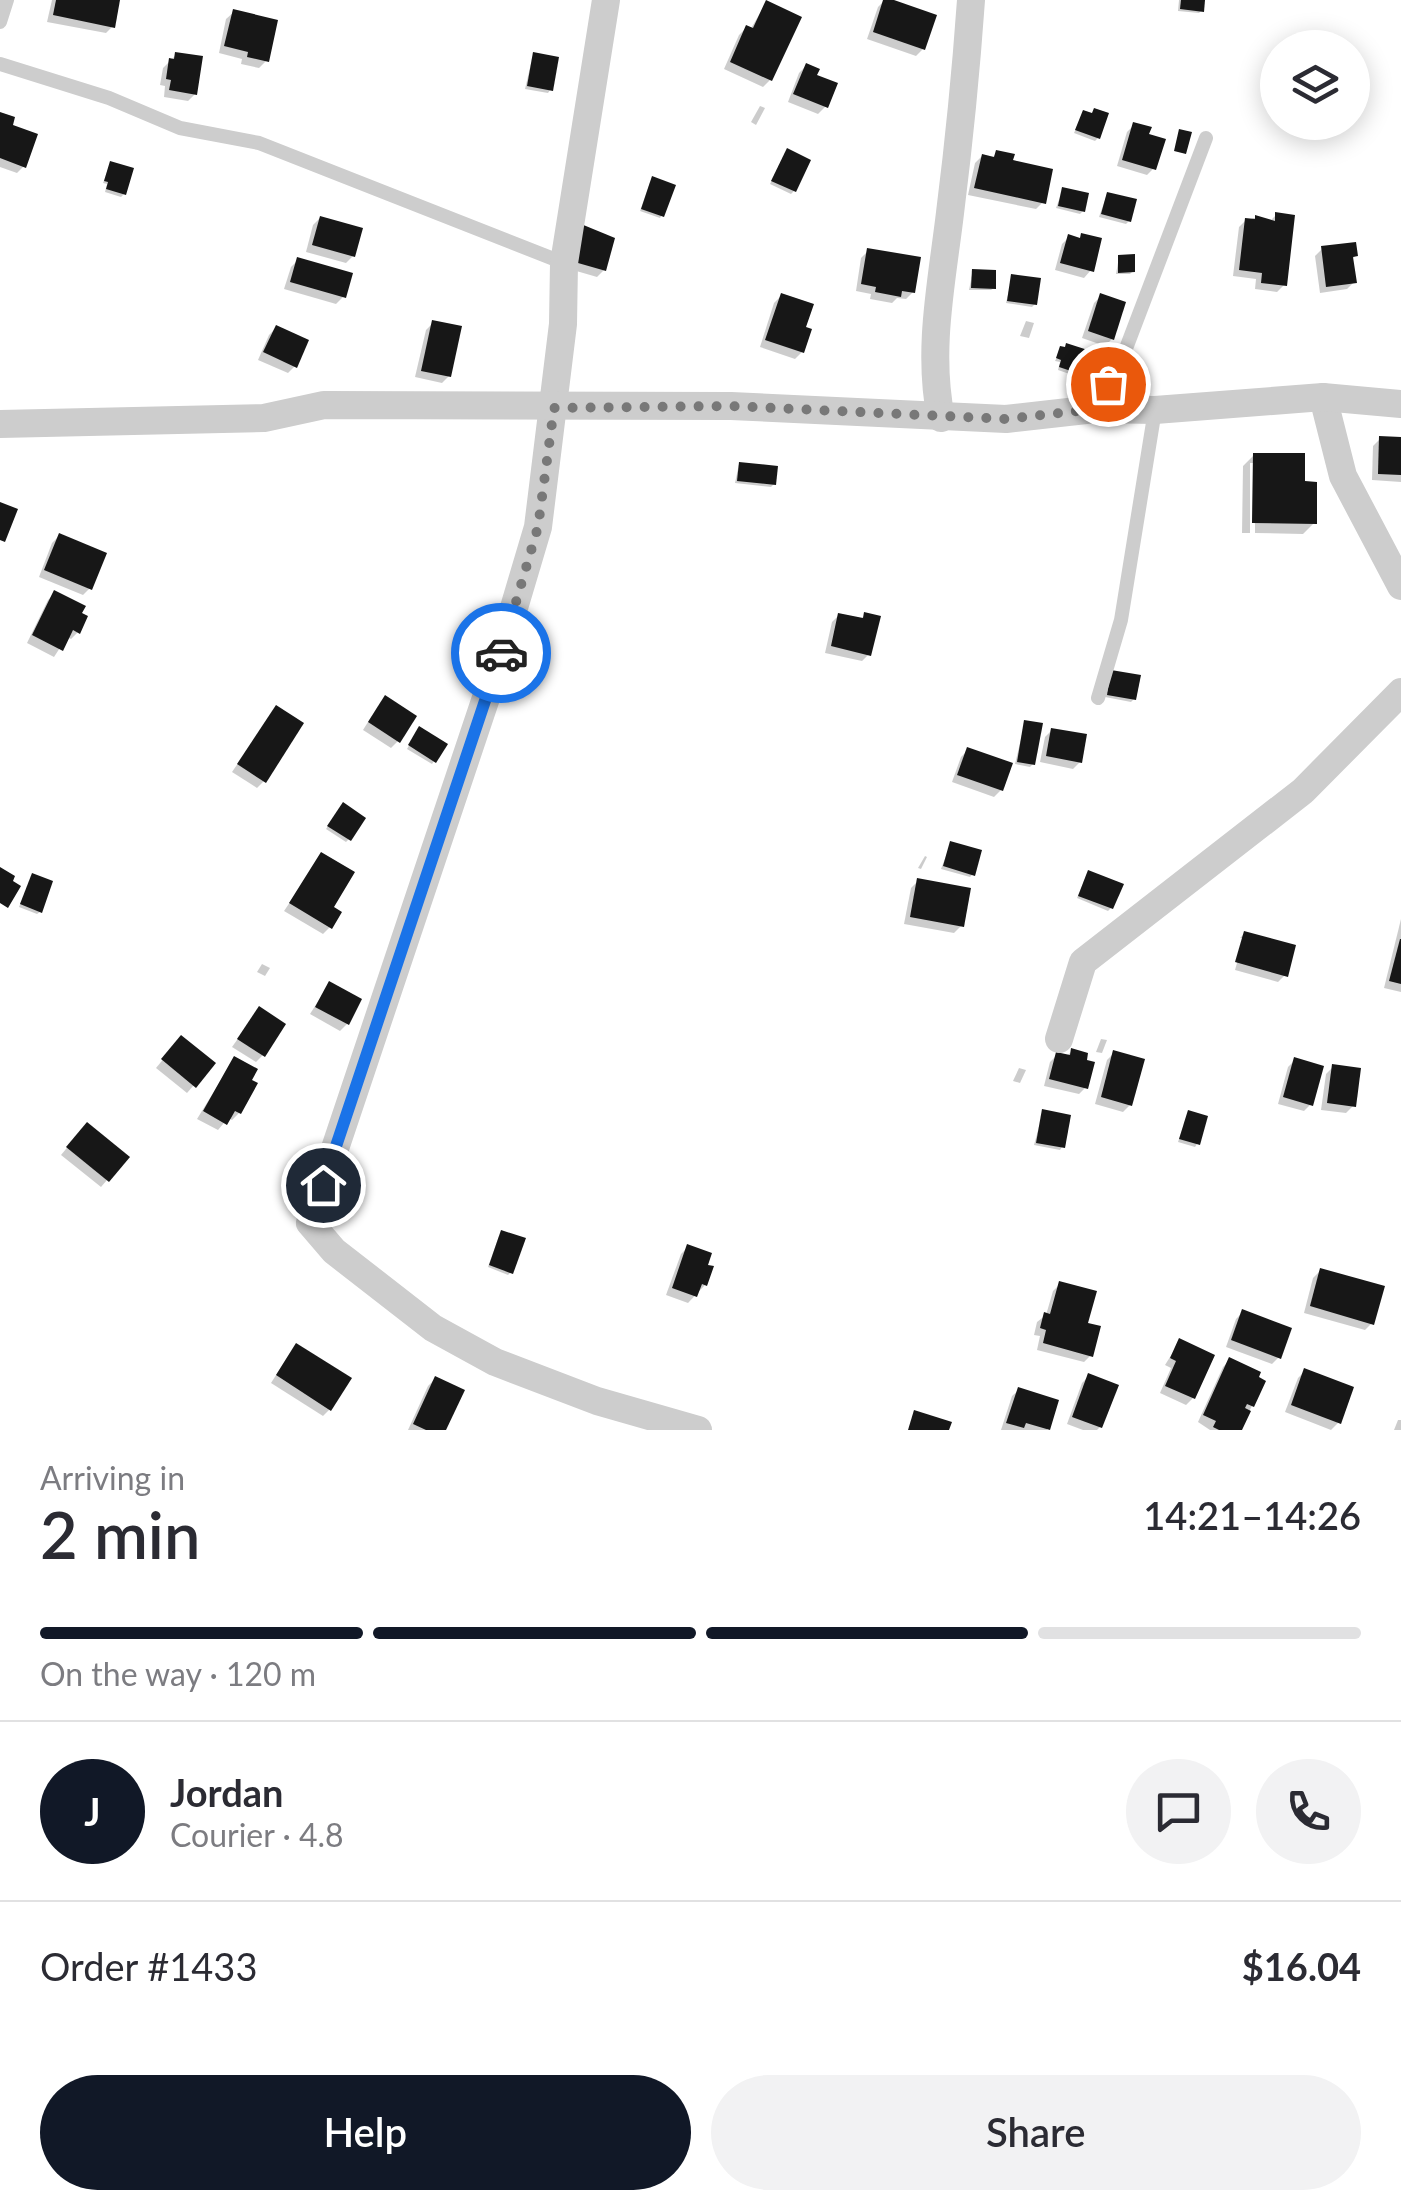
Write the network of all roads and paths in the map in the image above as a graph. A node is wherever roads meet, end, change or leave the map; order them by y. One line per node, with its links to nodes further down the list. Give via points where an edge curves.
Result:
1 (8, 0): 4 (lane)
2 (606, 0): 7 (street)
3 (971, 0): 13 (street, via 934,338)
4 (0, 22)
5 (0, 64): 7 (lane, via 180,128 259,143)
6 (1206, 138): 11 (lane, via 1122,359)
7 (564, 262): 10 (street)
8 (1323, 397): 9 (street); 12 (street); 15 (street, via 1343,476)
9 (1401, 404)
10 (554, 408): 13 (street, via 731,406); 14 (street, via 324,405 264,418); 19 (street, via 538,527 310,1223 334,1252 433,1328 494,1362 597,1402)
11 (1095, 409): 12 (street); 13 (street)
12 (1156, 410): 17 (lane, via 1121,620)
13 (940, 418)
14 (0, 424)
15 (1401, 586)
16 (1401, 692): 18 (street, via 1302,791 1084,962)
17 (1098, 698)
18 (1059, 1039)
19 (698, 1430)

